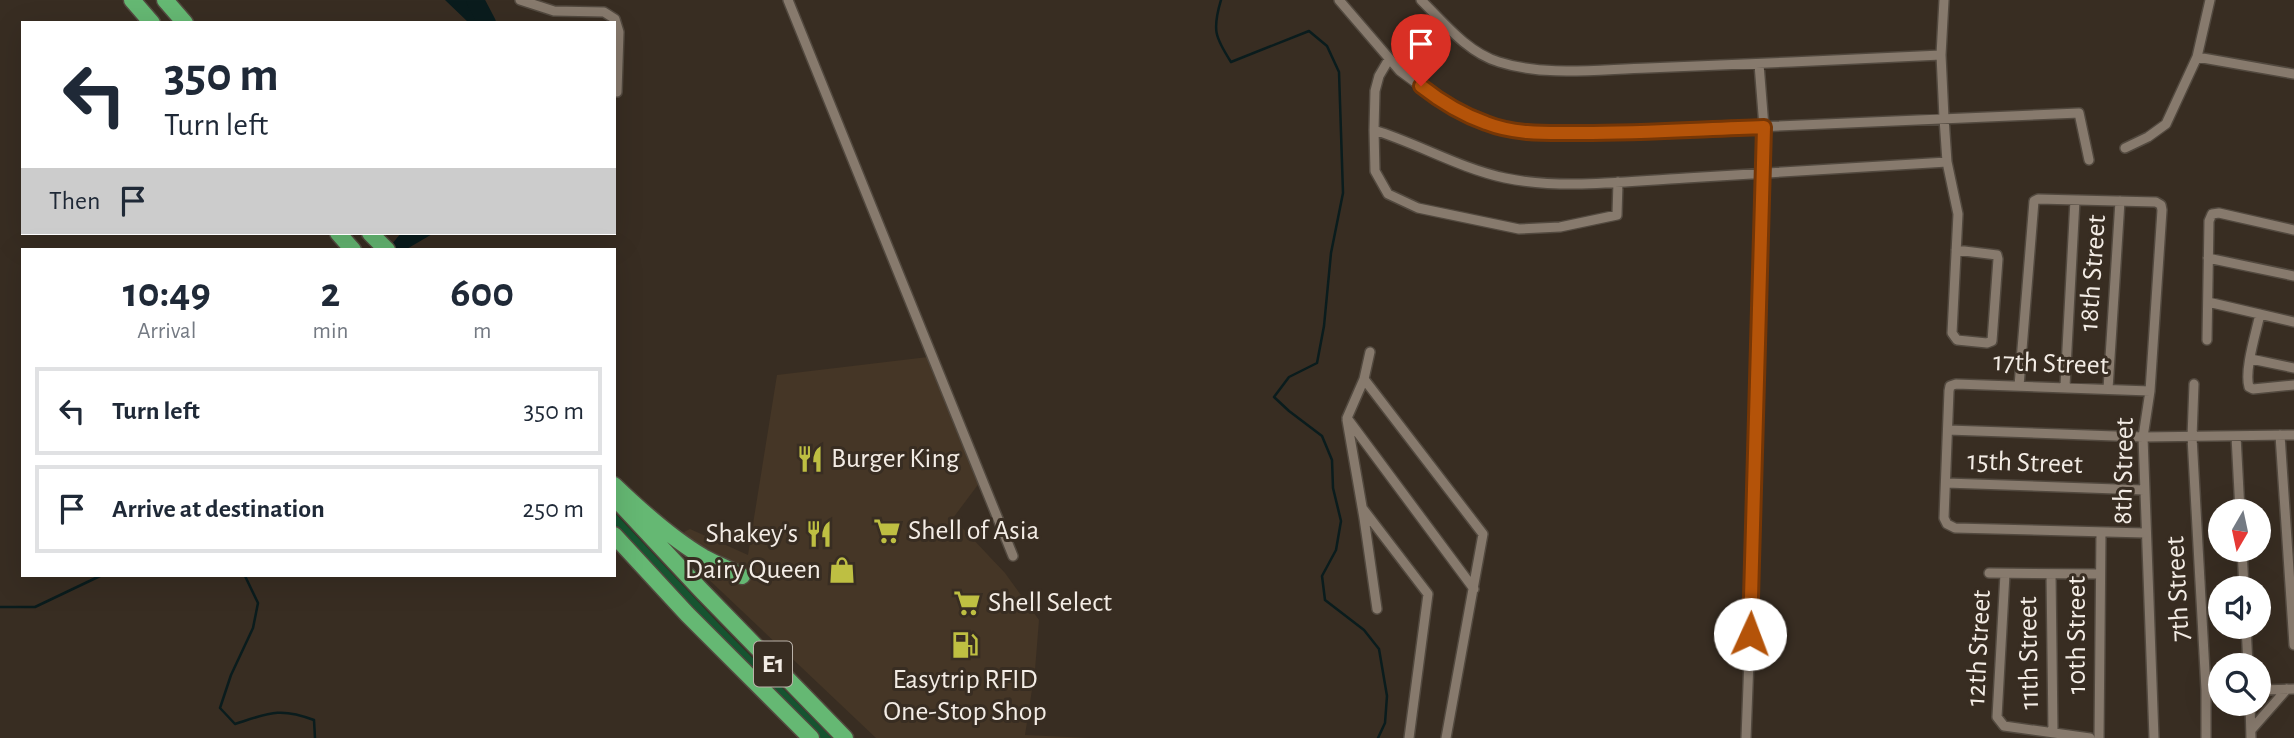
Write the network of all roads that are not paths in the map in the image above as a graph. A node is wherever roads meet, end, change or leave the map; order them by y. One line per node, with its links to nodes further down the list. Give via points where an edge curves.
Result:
1 (132, 0): 9 (highway)
2 (165, 0): 10 (highway)
3 (520, 0): 11 (street, via 554,11 604,12)
4 (788, 0): 65 (street)
5 (1339, 0): 15 (street)
6 (1421, 0): 16 (street, via 1480,55 1518,67 1565,70)
7 (1944, 0): 13 (street)
8 (2210, 0): 14 (street)
9 (150, 21)
10 (183, 21)
11 (616, 21)
12 (616, 22): 18 (street)
13 (1941, 55): 16 (street); 19 (street)
14 (2197, 57): 17 (street); 22 (street, via 2166,124)
15 (1390, 59): 20 (street, via 1441,101 1486,124 1511,130 1619,133); 21 (street, via 1378,76)
16 (1759, 64): 20 (street)
17 (2294, 74)
18 (617, 92)
19 (1944, 118): 20 (street); 23 (street, via 2079,113); 24 (street)
20 (1764, 127): 25 (street)
21 (1374, 130): 26 (street, via 1507,178 1552,183); 26 (street, via 1375,171 1388,194 1418,208 1518,229 1613,217 1619,211)
22 (2125, 148)
23 (2089, 160)
24 (1947, 162): 25 (street); 32 (street, via 1958,214)
25 (1764, 173): 26 (street); 85 (street)
26 (1619, 181)
27 (2075, 200): 28 (street); 45 (street, via 2034,201); 46 (street)
28 (2120, 201): 47 (street, 18th Street); 48 (street, 8th Street, via 2156,202 2162,210)
29 (2294, 230): 33 (street, via 2212,214)
30 (373, 235): 31 (highway)
31 (385, 248)
32 (1956, 250): 32 (street, via 1953,337 1987,343 1993,337 1997,255)
33 (2208, 258): 34 (street); 35 (street)
34 (2294, 276)
35 (2208, 302): 36 (street); 38 (street)
36 (2260, 314): 37 (street); 40 (street)
37 (2294, 322)
38 (2207, 340)
39 (1370, 352): 42 (street)
40 (2251, 359): 41 (street); 44 (street, via 2249,387)
41 (2294, 368)
42 (1364, 379): 49 (street); 71 (street, via 1483,534)
43 (2194, 384): 55 (street, 7th Street)
44 (2294, 385)
45 (2019, 386): 46 (street, 17th Street); 50 (street, 17th Street, via 1950,386)
46 (2065, 386): 47 (street, 17th Street)
47 (2108, 389): 48 (street, 17th Street)
48 (2150, 391): 54 (street, 8th Street)
49 (1347, 418): 61 (street); 71 (street)
50 (1948, 430): 54 (street); 56 (street)
51 (2280, 435): 52 (street); 53 (street); 73 (street)
52 (2294, 435)
53 (2236, 436): 55 (street); 60 (street)
54 (2143, 437): 55 (street); 58 (street, 8th Street)
55 (2192, 437): 75 (street, 7th Street)
56 (1946, 483): 58 (street, 15th Street); 62 (street, via 1944,518 1955,528)
57 (616, 487): 70 (highway, via 701,556)
58 (2144, 490): 63 (street, 8th Street)
59 (616, 498): 82 (highway, E1)
60 (2239, 499)
61 (1363, 509): 72 (street); 83 (street, via 1428,594)
62 (2101, 533): 63 (street); 69 (street, 10th Street)
63 (2145, 533): 88 (street, 8th Street)
64 (616, 537): 81 (highway, E1)
65 (1013, 556)
66 (1989, 573): 67 (street)
67 (2005, 574): 68 (street); 78 (street, 12th Street, via 1997,717 2004,726)
68 (2051, 574): 69 (street); 78 (street, 11th Street)
69 (2100, 574): 87 (street, 10th Street)
70 (742, 576)
71 (1474, 589): 84 (street)
72 (1377, 609)
73 (2294, 645)
74 (2291, 689): 76 (street); 79 (street)
75 (2206, 690): 89 (street, 7th Street)
76 (2271, 690)
77 (2250, 716): 79 (street)
78 (2053, 732): 80 (street)
79 (2251, 734)
80 (2070, 736): 86 (street)
81 (811, 738)
82 (845, 738)
83 (1409, 738)
84 (1446, 738)
85 (1746, 738)
86 (2090, 738)
87 (2099, 738)
88 (2154, 738)
89 (2204, 738)

